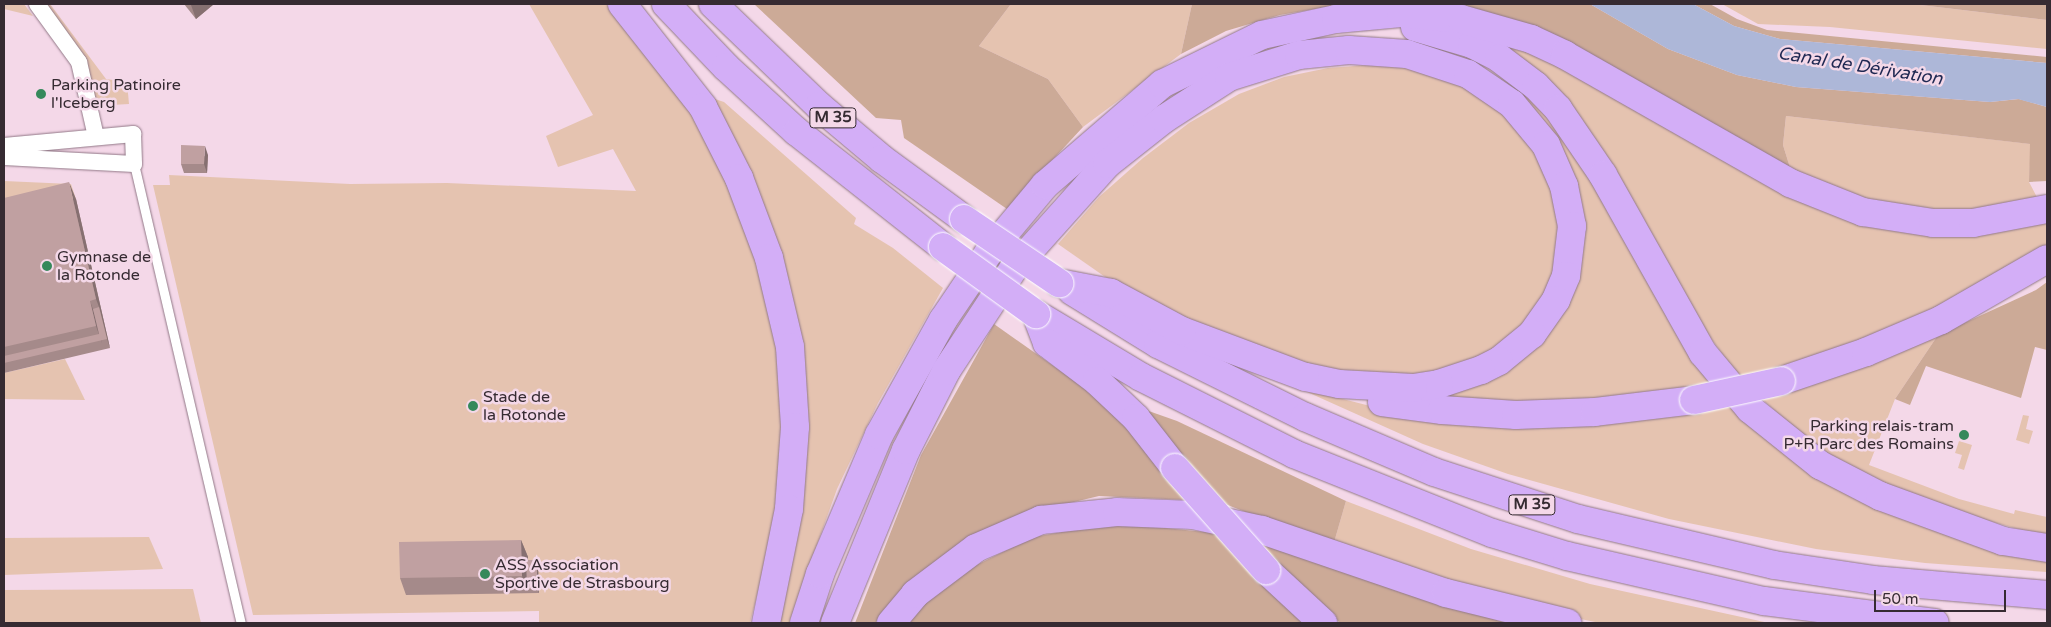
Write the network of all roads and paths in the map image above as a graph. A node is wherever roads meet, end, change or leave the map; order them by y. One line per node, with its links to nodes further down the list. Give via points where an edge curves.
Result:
1 (37, 4): 6 (street, via 78,62)
2 (622, 4): 18 (highway, via 703,107 740,178 769,258 790,347 795,427 789,509)
3 (666, 4): 13 (highway, M 35, bridge, via 726,67 797,132 943,247)
4 (713, 4): 12 (highway, M 35, bridge, via 833,118 882,159)
5 (1366, 18): 10 (highway, via 1429,14 1491,26 1531,39 1592,68 1790,183 1863,212 1933,223 1973,223); 15 (highway, via 1441,33 1472,44 1499,58 1536,86 1582,141 1703,353 1750,408 1820,465 1889,500 2003,541); 19 (highway, via 1336,19 1262,35 1162,84 1045,186 989,252 948,313 879,435 820,574)
6 (96, 137): 7 (street); 9 (street, via 133,134)
7 (4, 146)
8 (4, 156): 9 (street)
9 (134, 164): 17 (lane, via 134,176)
10 (2047, 209)
11 (2047, 259): 14 (highway, bridge, via 1940,320 1866,352 1781,381 1694,400 1596,412 1516,415 1442,410 1371,400)
12 (1059, 284): 14 (highway, via 1112,293 1182,331 1234,352 1305,377); 16 (highway, M 35, via 1158,344 1305,417 1434,472 1502,496 1606,526 1774,564 1874,580)
13 (1036, 314): 22 (highway, bridge, via 1047,343 1097,381 1136,418 1175,468 1266,570); 24 (highway, M 35, via 1141,377 1294,454 1492,533 1568,556 1764,601)
14 (1339, 384): 20 (highway, via 1384,389 1439,384 1499,361 1517,348 1544,319 1566,276 1572,226 1564,186 1553,158 1531,124 1492,88 1436,61 1407,54 1349,50 1299,54 1229,77 1164,118 1107,164 1014,268 946,371 906,450)
15 (2047, 548)
16 (2047, 595)
17 (242, 623)
18 (766, 623)
19 (804, 623)
20 (835, 623)
21 (891, 623): 23 (highway, via 916,594 976,548 1041,520 1116,512 1193,516 1262,530 1446,593)
22 (1323, 623)
23 (1566, 623)
24 (1935, 623)

